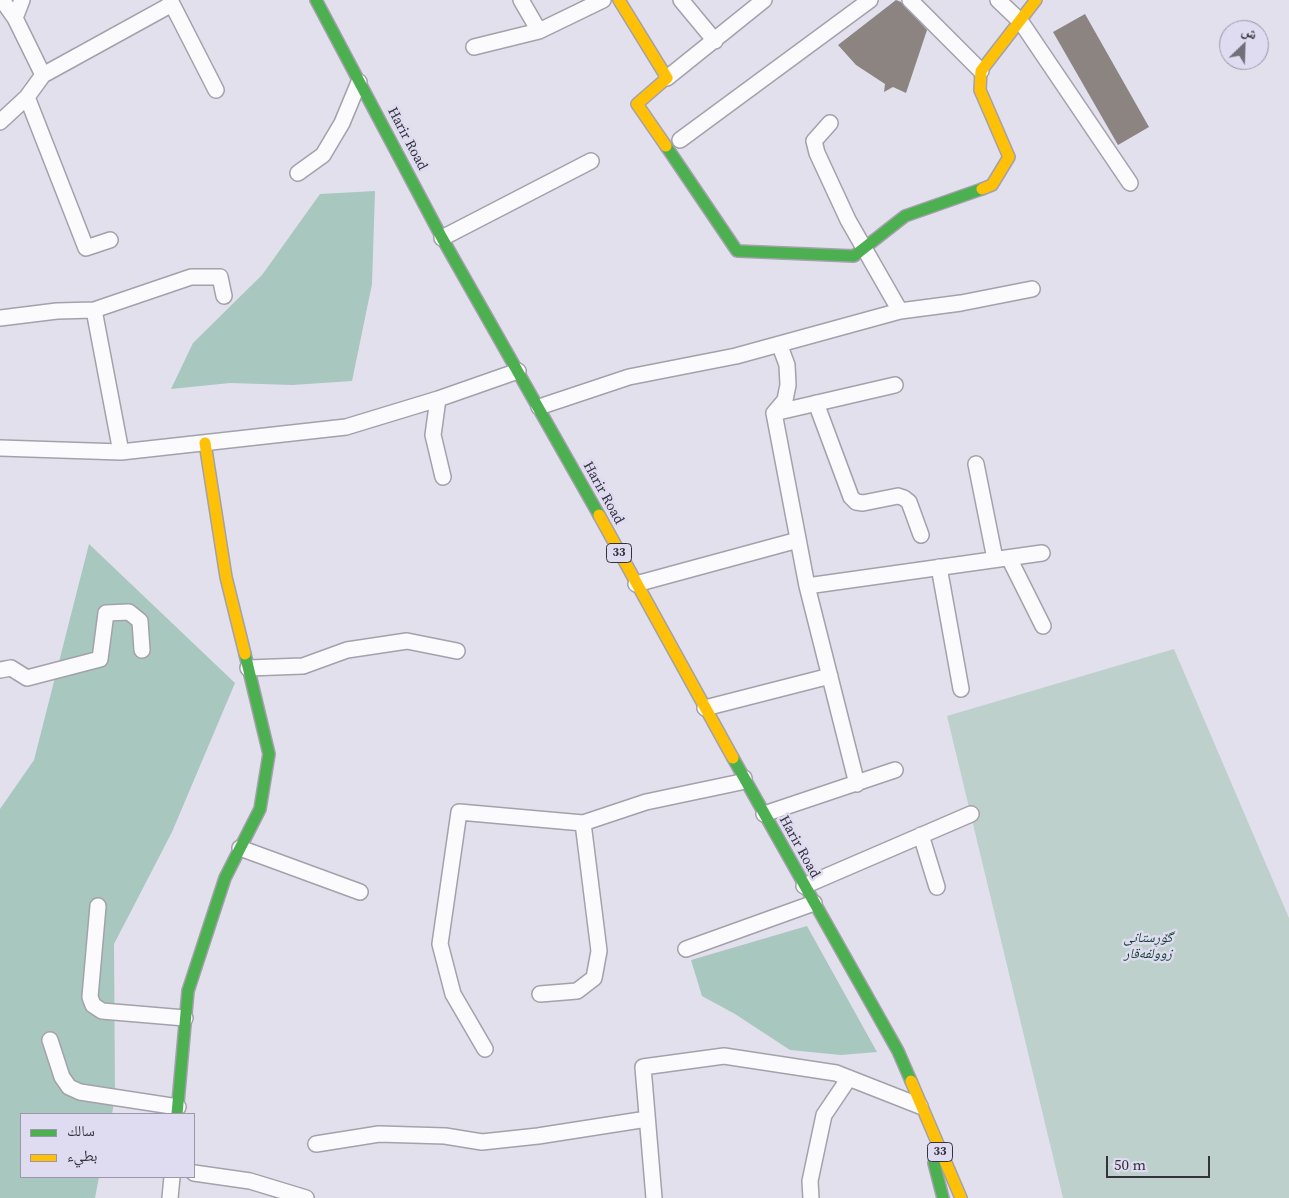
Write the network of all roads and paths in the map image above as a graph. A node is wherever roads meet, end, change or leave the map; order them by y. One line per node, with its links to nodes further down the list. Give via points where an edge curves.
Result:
1 (2, 0): 14 (street)
2 (22, 0): 14 (street)
3 (316, 0): 22 (street, Harir Road / 33)
4 (521, 0): 16 (street)
5 (603, 0): 16 (street)
6 (619, 0): 21 (street)
7 (681, 0): 17 (street)
8 (764, 0): 17 (street)
9 (870, 0): 27 (street)
10 (910, 0): 19 (street)
11 (998, 0): 15 (street)
12 (1036, 0): 15 (street)
13 (171, 2): 20 (street); 23 (street)
14 (15, 18): 20 (street)
15 (1021, 22): 19 (street); 30 (street)
16 (539, 31): 18 (street)
17 (715, 41): 21 (street)
18 (474, 47)
19 (981, 71): 33 (street, via 980,90 1009,157 992,185 905,216)
20 (43, 75): 24 (street)
21 (667, 78): 33 (street, via 637,104 737,251 854,256)
22 (360, 82): 29 (street, via 323,155); 31 (street, Harir Road / 33)
23 (216, 90)
24 (27, 98): 25 (street); 32 (street, via 86,248)
25 (0, 122)
26 (830, 123): 33 (street, via 814,141 848,220)
27 (680, 140)
28 (591, 161): 31 (street)
29 (298, 173)
30 (1130, 183)
31 (442, 238): 40 (street, Harir Road / 33)
32 (110, 240)
33 (864, 248): 37 (street)
34 (1032, 289): 37 (street)
35 (224, 296): 36 (street, via 220,277 191,277)
36 (94, 310): 38 (street); 48 (street)
37 (900, 311): 39 (street)
38 (0, 318)
39 (780, 346): 44 (street, via 629,377); 45 (street, via 787,366 788,385 785,400)
40 (518, 371): 42 (street); 44 (street, Harir Road / 33)
41 (895, 385): 43 (street)
42 (438, 399): 46 (street, via 346,427); 50 (street, via 433,435)
43 (816, 403): 45 (street); 51 (street, via 851,497 863,503 898,496 904,498 909,502)
44 (538, 407): 56 (street, Harir Road / 33)
45 (774, 413): 52 (street)
46 (205, 443): 48 (street); 61 (street, via 226,577)
47 (0, 448): 48 (street)
48 (121, 452)
49 (976, 464): 54 (street)
50 (442, 477)
51 (921, 535)
52 (798, 540): 56 (street); 57 (street)
53 (1042, 553): 54 (street)
54 (1002, 558): 55 (street); 58 (street)
55 (939, 567): 57 (street); 64 (street)
56 (636, 584): 65 (street, Harir Road / 33)
57 (807, 586): 63 (street)
58 (1043, 626)
59 (142, 650): 62 (street, via 140,621 129,612 106,613 100,659 27,678 11,668)
60 (457, 650): 61 (street, via 406,641 347,650 303,666)
61 (248, 668): 73 (street, via 269,754 260,809)
62 (0, 670)
63 (830, 676): 65 (street); 68 (street)
64 (961, 689)
65 (705, 708): 67 (street, Harir Road / 33)
66 (895, 770): 68 (street)
67 (744, 778): 69 (street, Harir Road / 33); 71 (street, via 741,782 646,802)
68 (857, 784): 69 (street)
69 (764, 814): 74 (street, Harir Road / 33)
70 (971, 814): 72 (street)
71 (583, 823): 80 (street, via 599,951 594,978 577,991); 83 (street, via 459,812 440,944 453,994)
72 (920, 835): 74 (street); 75 (street)
73 (240, 848): 76 (street); 81 (street, via 225,878 188,991)
74 (804, 886): 77 (street, Harir Road / 33)
75 (937, 886)
76 (360, 892)
77 (814, 903): 79 (street); 85 (street, Harir Road / 33, via 898,1051)
78 (98, 906): 81 (street, via 90,997 93,1005 102,1011)
79 (686, 949)
80 (540, 994)
81 (185, 1018): 86 (street)
82 (50, 1040): 86 (street, via 62,1077 69,1087)
83 (485, 1049)
84 (849, 1078): 85 (street); 87 (street, via 836,1073 724,1056 643,1067); 94 (street, via 824,1115 810,1181)
85 (920, 1106): 95 (street, 33); 96 (street, 33)
86 (177, 1111)
87 (647, 1119): 88 (street, via 482,1142 445,1136 379,1134); 93 (street)
88 (316, 1144)
89 (195, 1173): 92 (street, via 250,1180)
90 (172, 1178): 91 (street)
91 (170, 1198)
92 (306, 1198)
93 (654, 1198)
94 (811, 1198)
95 (942, 1198)
96 (961, 1198)

